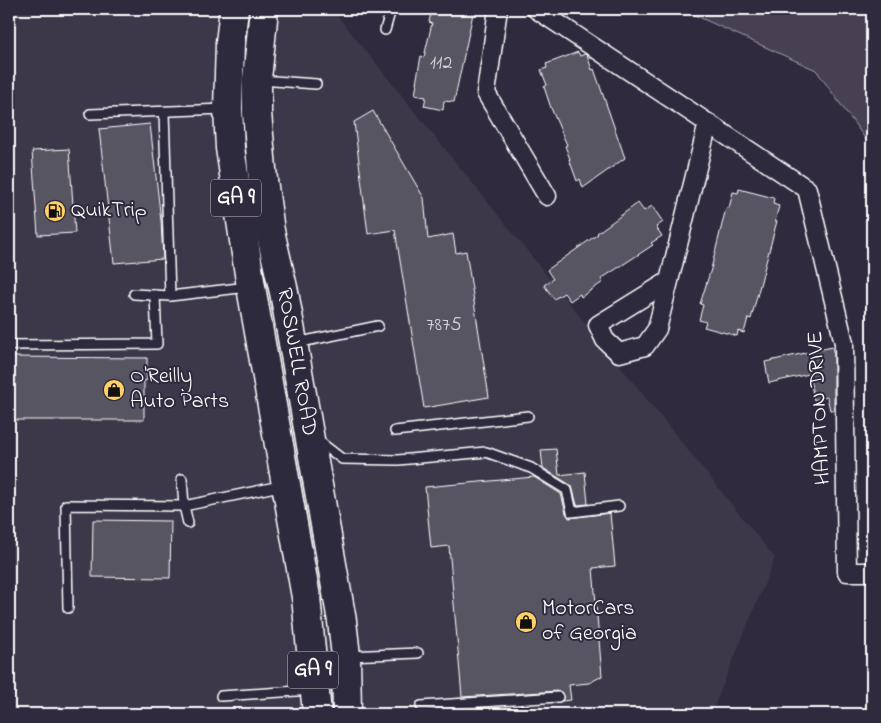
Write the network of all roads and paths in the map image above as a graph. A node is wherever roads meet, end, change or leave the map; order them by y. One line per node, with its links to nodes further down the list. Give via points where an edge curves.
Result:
1 (234, 9): 9 (main road, ROSWELL ROAD / GA 9)
2 (264, 9): 7 (main road, ROSWELL ROAD / GA 9)
3 (391, 9): 6 (lane)
4 (498, 9): 13 (street, via 486,93)
5 (536, 9): 12 (street, HAMPTON DRIVE)
6 (385, 30)
7 (257, 79): 8 (lane); 20 (main road, ROSWELL ROAD / GA 9, via 256,113 263,180)
8 (316, 84)
9 (228, 109): 10 (lane); 15 (main road, ROSWELL ROAD / GA 9, via 231,156)
10 (164, 112): 11 (lane); 18 (lane)
11 (90, 114)
12 (708, 123): 14 (street); 30 (street, HAMPTON DRIVE, via 807,189 844,343 847,572)
13 (547, 196)
14 (669, 281): 14 (street, via 598,325 605,340 619,352 645,346 657,329)
15 (251, 287): 18 (lane); 26 (main road, ROSWELL ROAD / GA 9)
16 (134, 294): 17 (lane)
17 (155, 295): 18 (lane); 21 (lane, via 157,344)
18 (170, 296)
19 (378, 326): 20 (lane)
20 (293, 343): 24 (main road, ROSWELL ROAD / GA 9)
21 (9, 345)
22 (528, 416): 23 (lane)
23 (395, 431)
24 (310, 434): 28 (lane, via 342,459 398,460 486,452 531,468 567,490 572,512); 33 (main road, ROSWELL ROAD / GA 9)
25 (182, 479): 27 (lane)
26 (287, 484): 27 (lane); 36 (main road, ROSWELL ROAD / GA 9, via 306,597)
27 (184, 506): 29 (lane); 31 (lane, via 66,505)
28 (619, 506)
29 (188, 523)
30 (872, 572)
31 (68, 608)
32 (418, 653): 33 (lane)
33 (346, 656): 38 (main road, ROSWELL ROAD / GA 9)
34 (221, 696): 36 (lane)
35 (558, 697): 37 (lane)
36 (316, 702)
37 (421, 706)
38 (347, 714)

